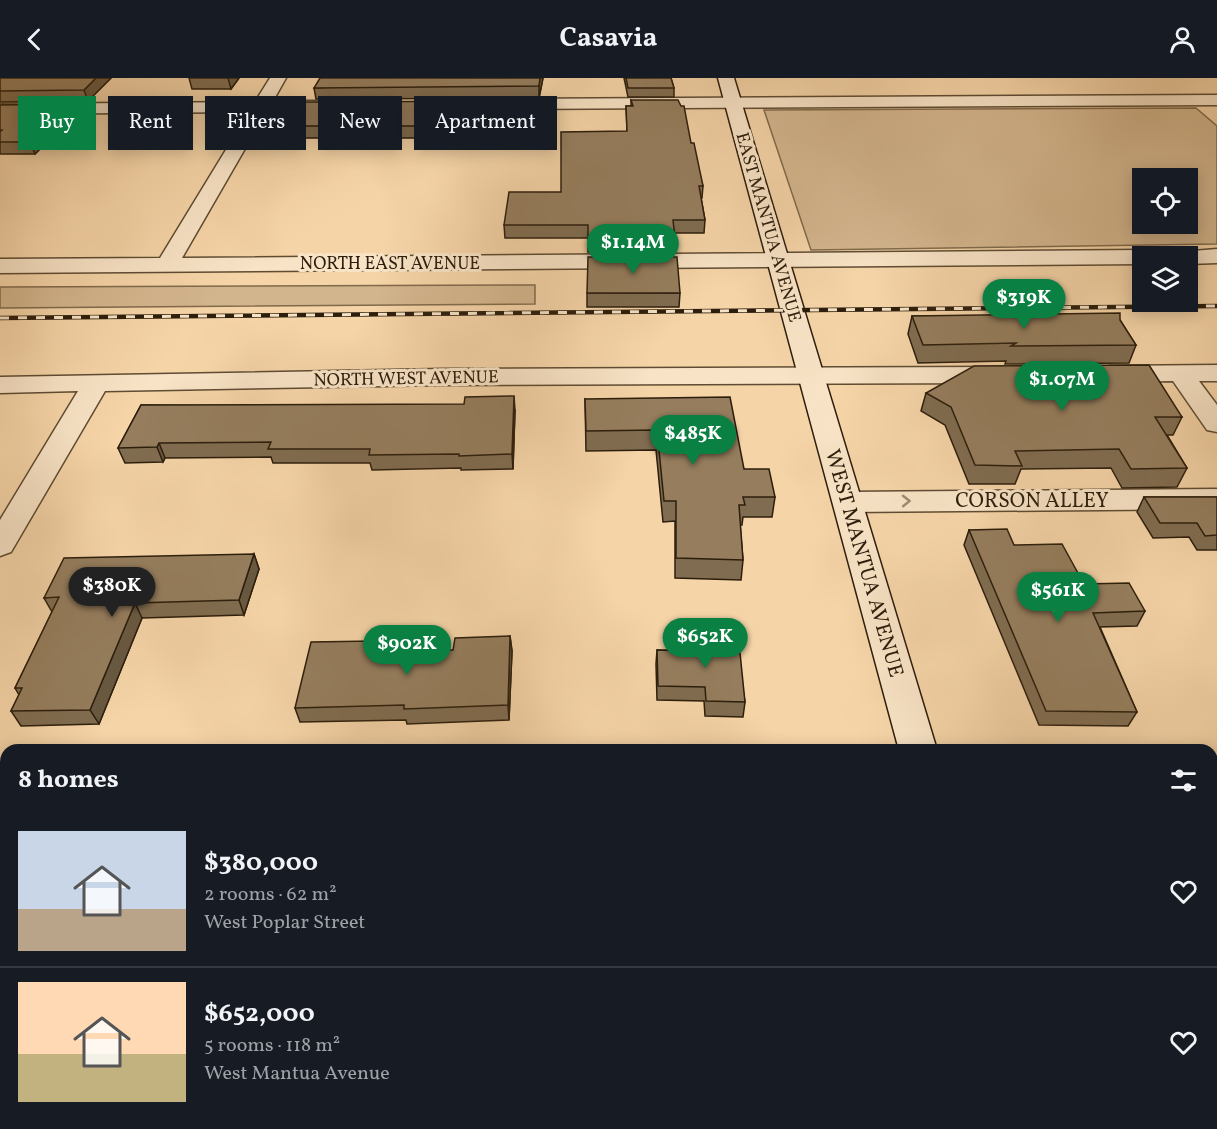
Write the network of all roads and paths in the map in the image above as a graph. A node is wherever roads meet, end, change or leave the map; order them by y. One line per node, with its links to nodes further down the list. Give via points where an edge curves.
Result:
1 (278, 78): 4 (street)
2 (726, 78): 6 (street, EAST MANTUA AVENUE)
3 (1185, 85): 5 (street)
4 (267, 96)
5 (1210, 100): 6 (street); 10 (street)
6 (733, 103): 7 (street); 15 (street, EAST MANTUA AVENUE)
7 (557, 104)
8 (205, 107): 9 (street)
9 (0, 109)
10 (1217, 113)
11 (235, 150): 16 (street)
12 (1217, 256): 14 (street)
13 (1132, 257): 15 (street, NORTH EAST AVENUE)
14 (1198, 257)
15 (780, 261): 16 (street, NORTH EAST AVENUE); 22 (street, EAST MANTUA AVENUE)
16 (167, 264): 17 (street, NORTH EAST AVENUE)
17 (0, 266)
18 (1180, 373): 19 (street); 20 (street); 25 (street)
19 (1217, 373)
20 (1084, 374)
21 (1025, 375): 22 (street, NORTH WEST AVENUE)
22 (811, 376): 23 (street, NORTH WEST AVENUE, via 443,377); 27 (street, WEST MANTUA AVENUE)
23 (96, 384): 24 (street, NORTH WEST AVENUE); 28 (street)
24 (0, 385)
25 (1217, 424)
26 (1217, 499): 27 (street, CORSON ALLEY, one-way to 26)
27 (848, 502): 29 (street, WEST MANTUA AVENUE)
28 (0, 544)
29 (916, 744)

